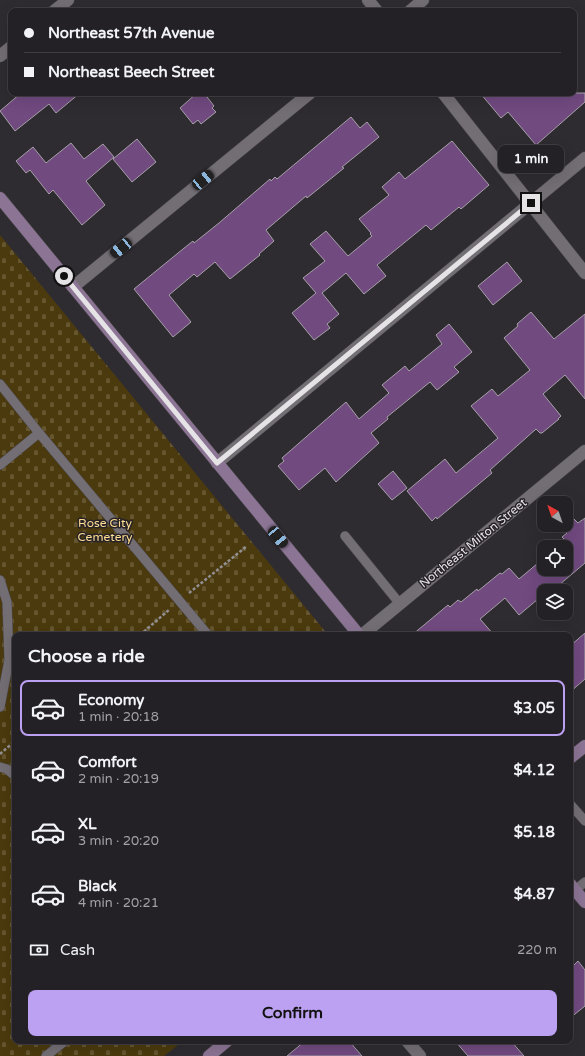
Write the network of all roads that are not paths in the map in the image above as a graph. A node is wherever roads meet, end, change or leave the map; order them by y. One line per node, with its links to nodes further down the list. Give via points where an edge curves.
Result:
1 (68, 0): 4 (street)
2 (368, 0): 5 (street)
3 (423, 0): 6 (street)
4 (58, 8)
5 (375, 8)
6 (414, 8)
7 (8, 49): 8 (street)
8 (0, 56)
9 (306, 96): 15 (street)
10 (445, 96): 13 (street)
11 (585, 158): 13 (street)
12 (0, 198): 15 (main road)
13 (531, 203): 14 (street); 19 (street)
14 (585, 273)
15 (73, 287): 19 (main road)
16 (0, 384): 17 (lane)
17 (39, 433): 20 (lane); 24 (lane)
18 (585, 451): 23 (street, Northeast Milton Street)
19 (217, 463): 25 (main road)
20 (0, 465)
21 (345, 536): 23 (lane)
22 (0, 580): 27 (lane, via 7,602 9,660)
23 (400, 604): 26 (street, Northeast Milton Street)
24 (206, 632)
25 (358, 632)
26 (364, 632)
27 (0, 707)
28 (585, 746): 29 (main road)
29 (573, 756)
30 (0, 767): 31 (lane)
31 (12, 773)
32 (573, 811): 33 (lane)
33 (585, 821)
34 (585, 882): 35 (lane)
35 (576, 893)
36 (61, 1044): 39 (lane)
37 (223, 1044): 40 (main road)
38 (410, 1044): 41 (street)
39 (46, 1056)
40 (209, 1056)
41 (420, 1056)

